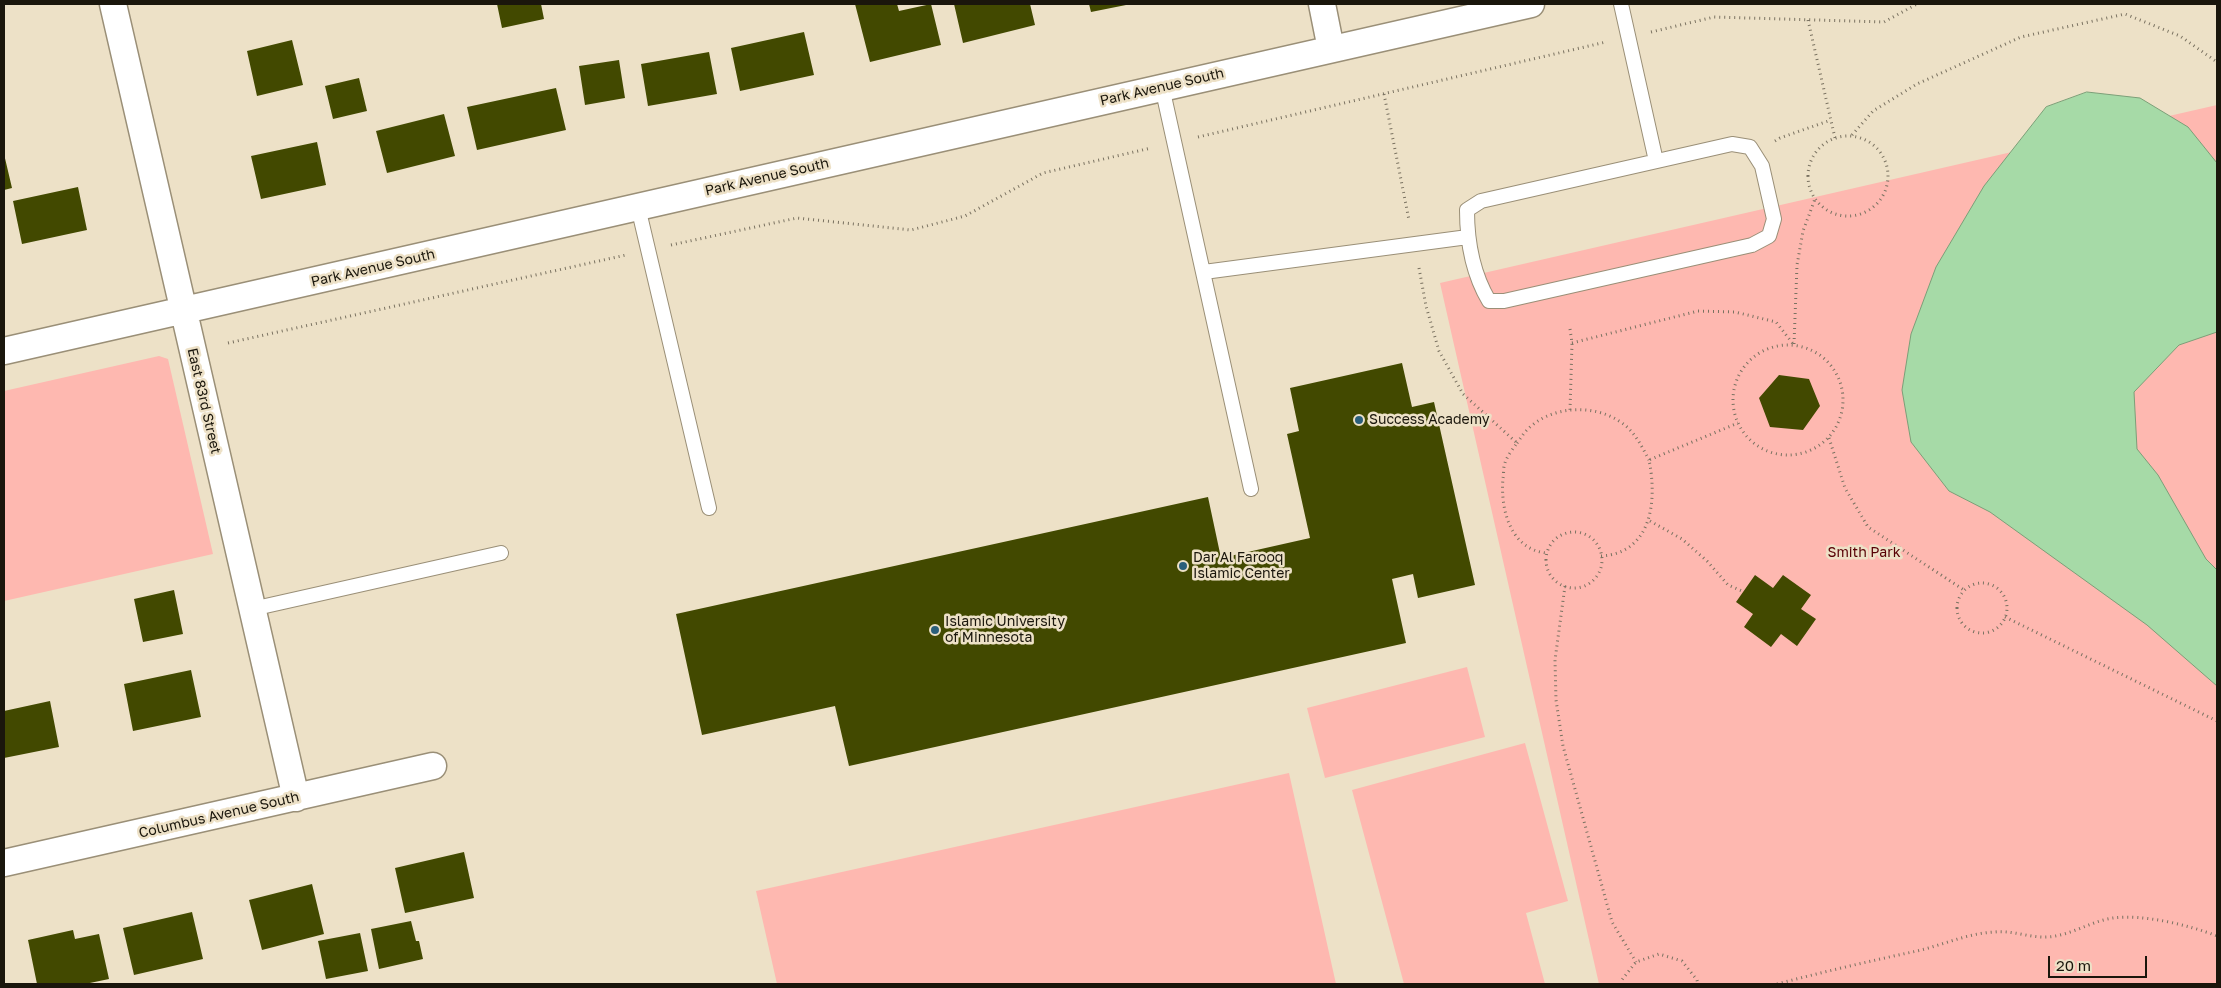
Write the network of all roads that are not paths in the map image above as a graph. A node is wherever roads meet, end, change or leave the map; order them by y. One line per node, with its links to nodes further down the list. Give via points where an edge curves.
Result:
1 (112, 4): 11 (street, East 83rd Street)
2 (1322, 4): 5 (street)
3 (1531, 4): 5 (street, Park Avenue South)
4 (1621, 4): 7 (lane)
5 (1331, 48): 6 (street, Park Avenue South)
6 (1162, 87): 8 (street, Park Avenue South); 10 (lane)
7 (1656, 161): 9 (lane, via 1481,201 1467,210); 9 (lane, via 1732,144 1750,147 1762,166 1774,219 1769,236 1752,245 1504,301 1489,301 1479,284)
8 (638, 207): 11 (street, Park Avenue South); 14 (lane)
9 (1468, 237): 10 (lane)
10 (1204, 272): 13 (lane)
11 (184, 311): 12 (street, Park Avenue South); 16 (street, East 83rd Street)
12 (4, 351)
13 (1251, 489)
14 (709, 508)
15 (501, 553): 16 (lane)
16 (252, 609): 18 (street, East 83rd Street)
17 (433, 766): 18 (street, Columbus Avenue South)
18 (296, 798): 19 (street, Columbus Avenue South)
19 (4, 864)

